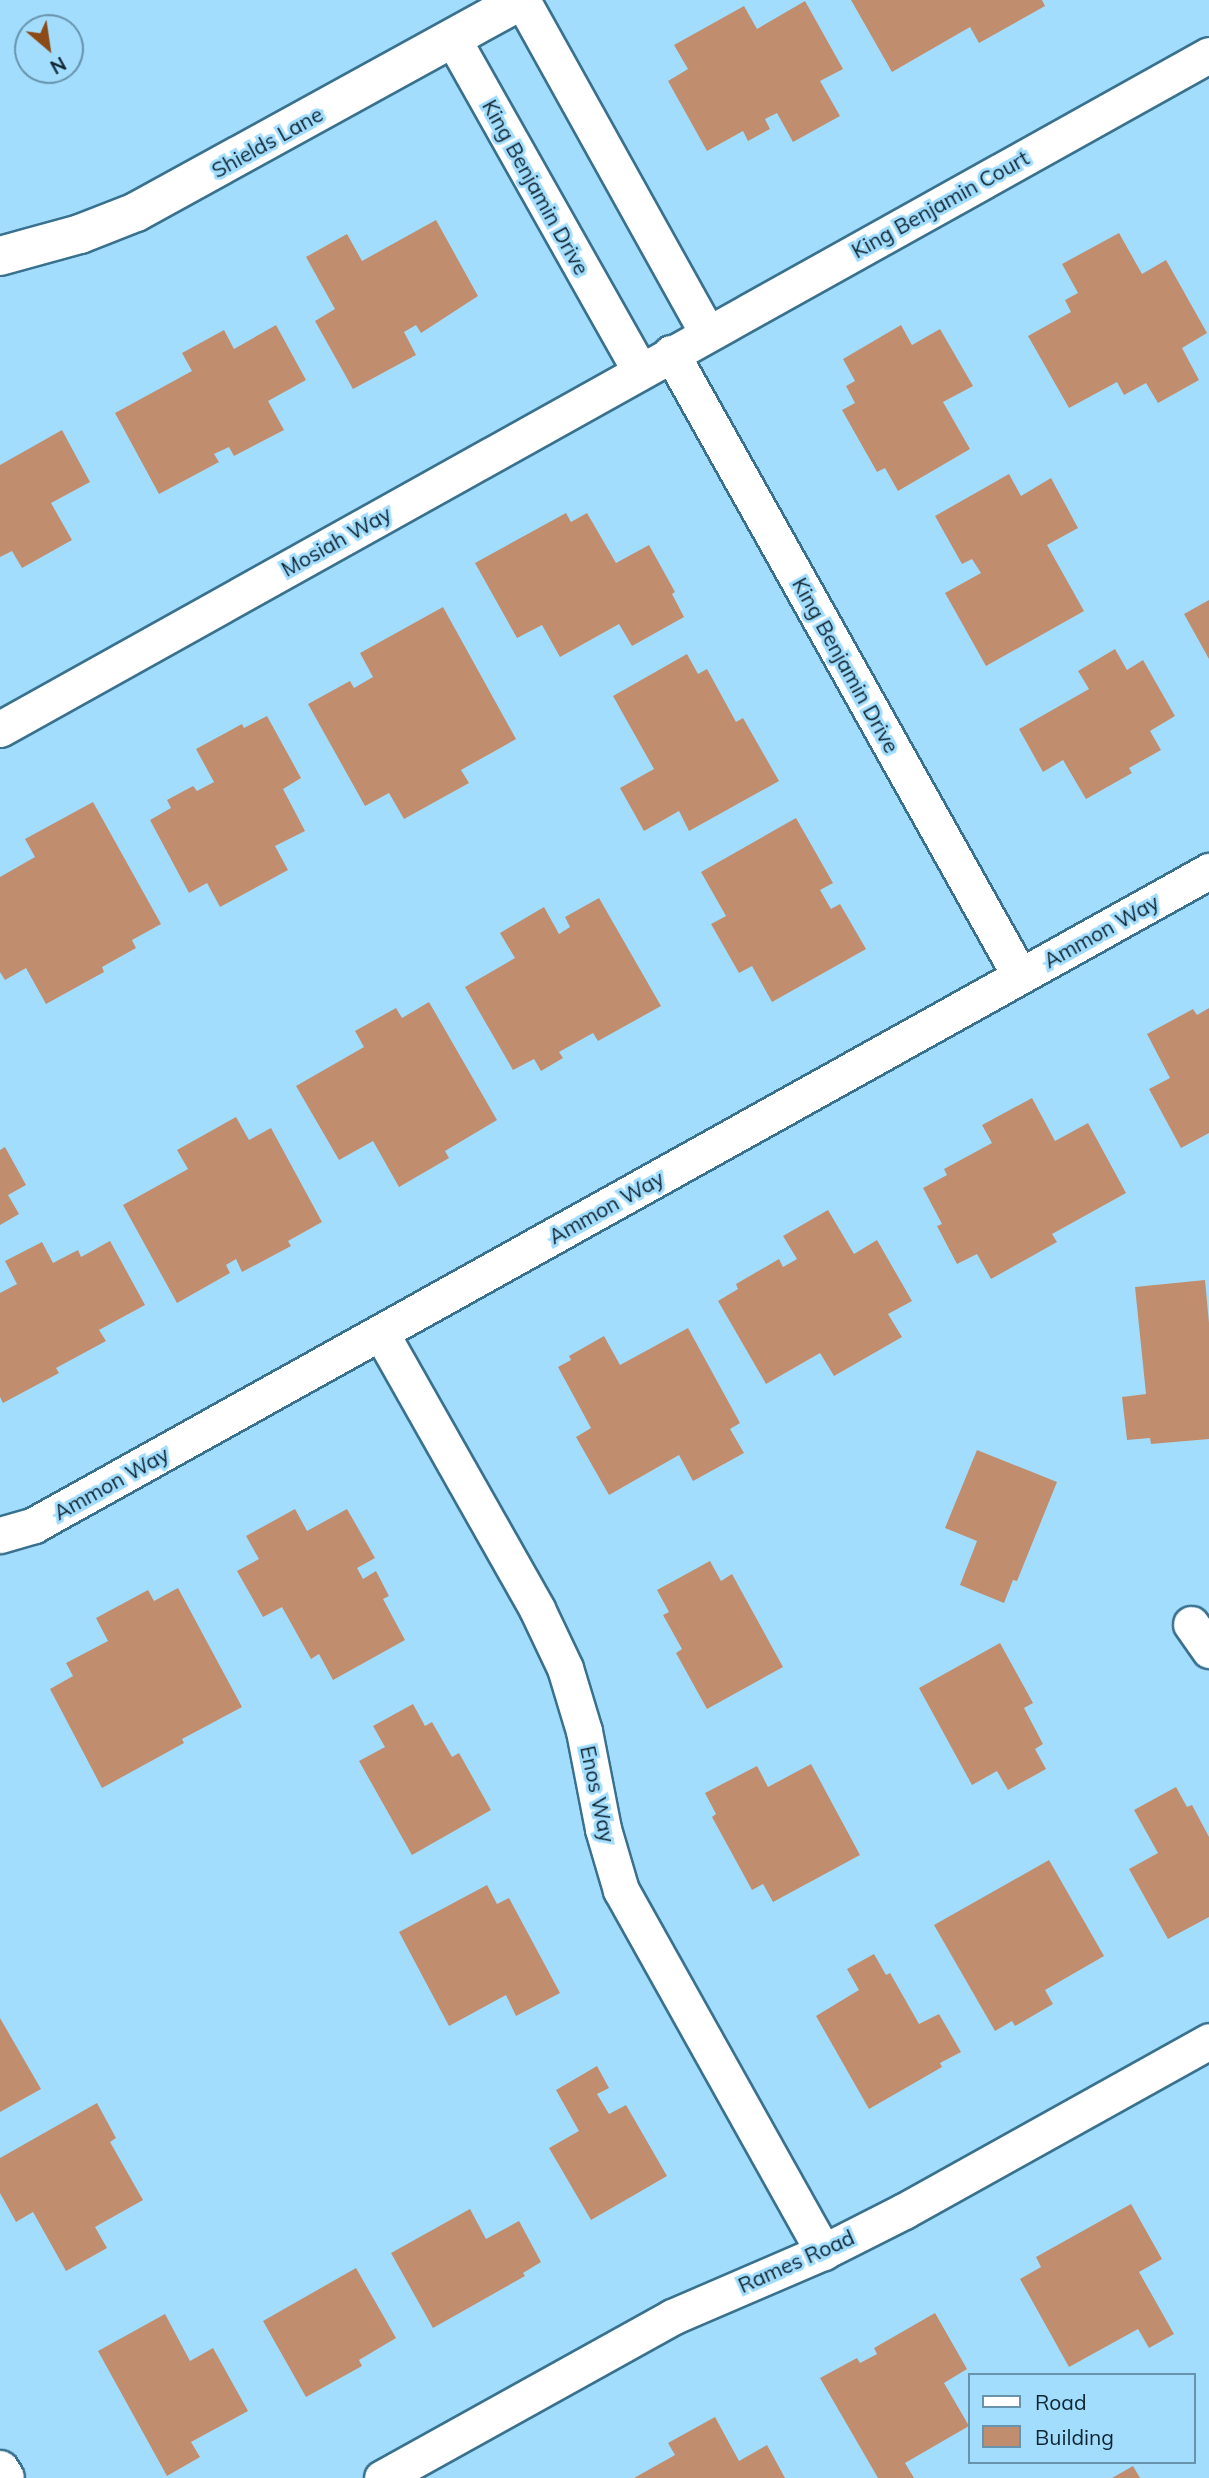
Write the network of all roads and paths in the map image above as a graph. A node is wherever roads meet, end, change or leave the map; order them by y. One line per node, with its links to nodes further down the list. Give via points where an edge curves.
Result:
1 (522, 0): 2 (main road, Shields Lane); 5 (street)
2 (453, 40): 4 (main road, Shields Lane, via 136,212 80,234); 7 (street, King Benjamin Drive)
3 (1209, 55): 5 (street, King Benjamin Court)
4 (0, 256)
5 (707, 334): 6 (street, King Benjamin Court)
6 (671, 353): 7 (street, Mosiah Way); 10 (street, King Benjamin Drive)
7 (640, 372): 8 (street, Mosiah Way)
8 (0, 729)
9 (1209, 871): 10 (street, Ammon Way)
10 (1020, 976): 11 (street, Ammon Way)
11 (380, 1333): 12 (street, Ammon Way, via 34,1525); 14 (street, Enos Way, via 537,1609 565,1668 621,1890)
12 (0, 1535)
13 (1209, 2041): 14 (street, Rames Road)
14 (823, 2252): 17 (street, Rames Road, via 672,2317)
15 (0, 2470): 16 (main road)
16 (5, 2478)
17 (382, 2478)

